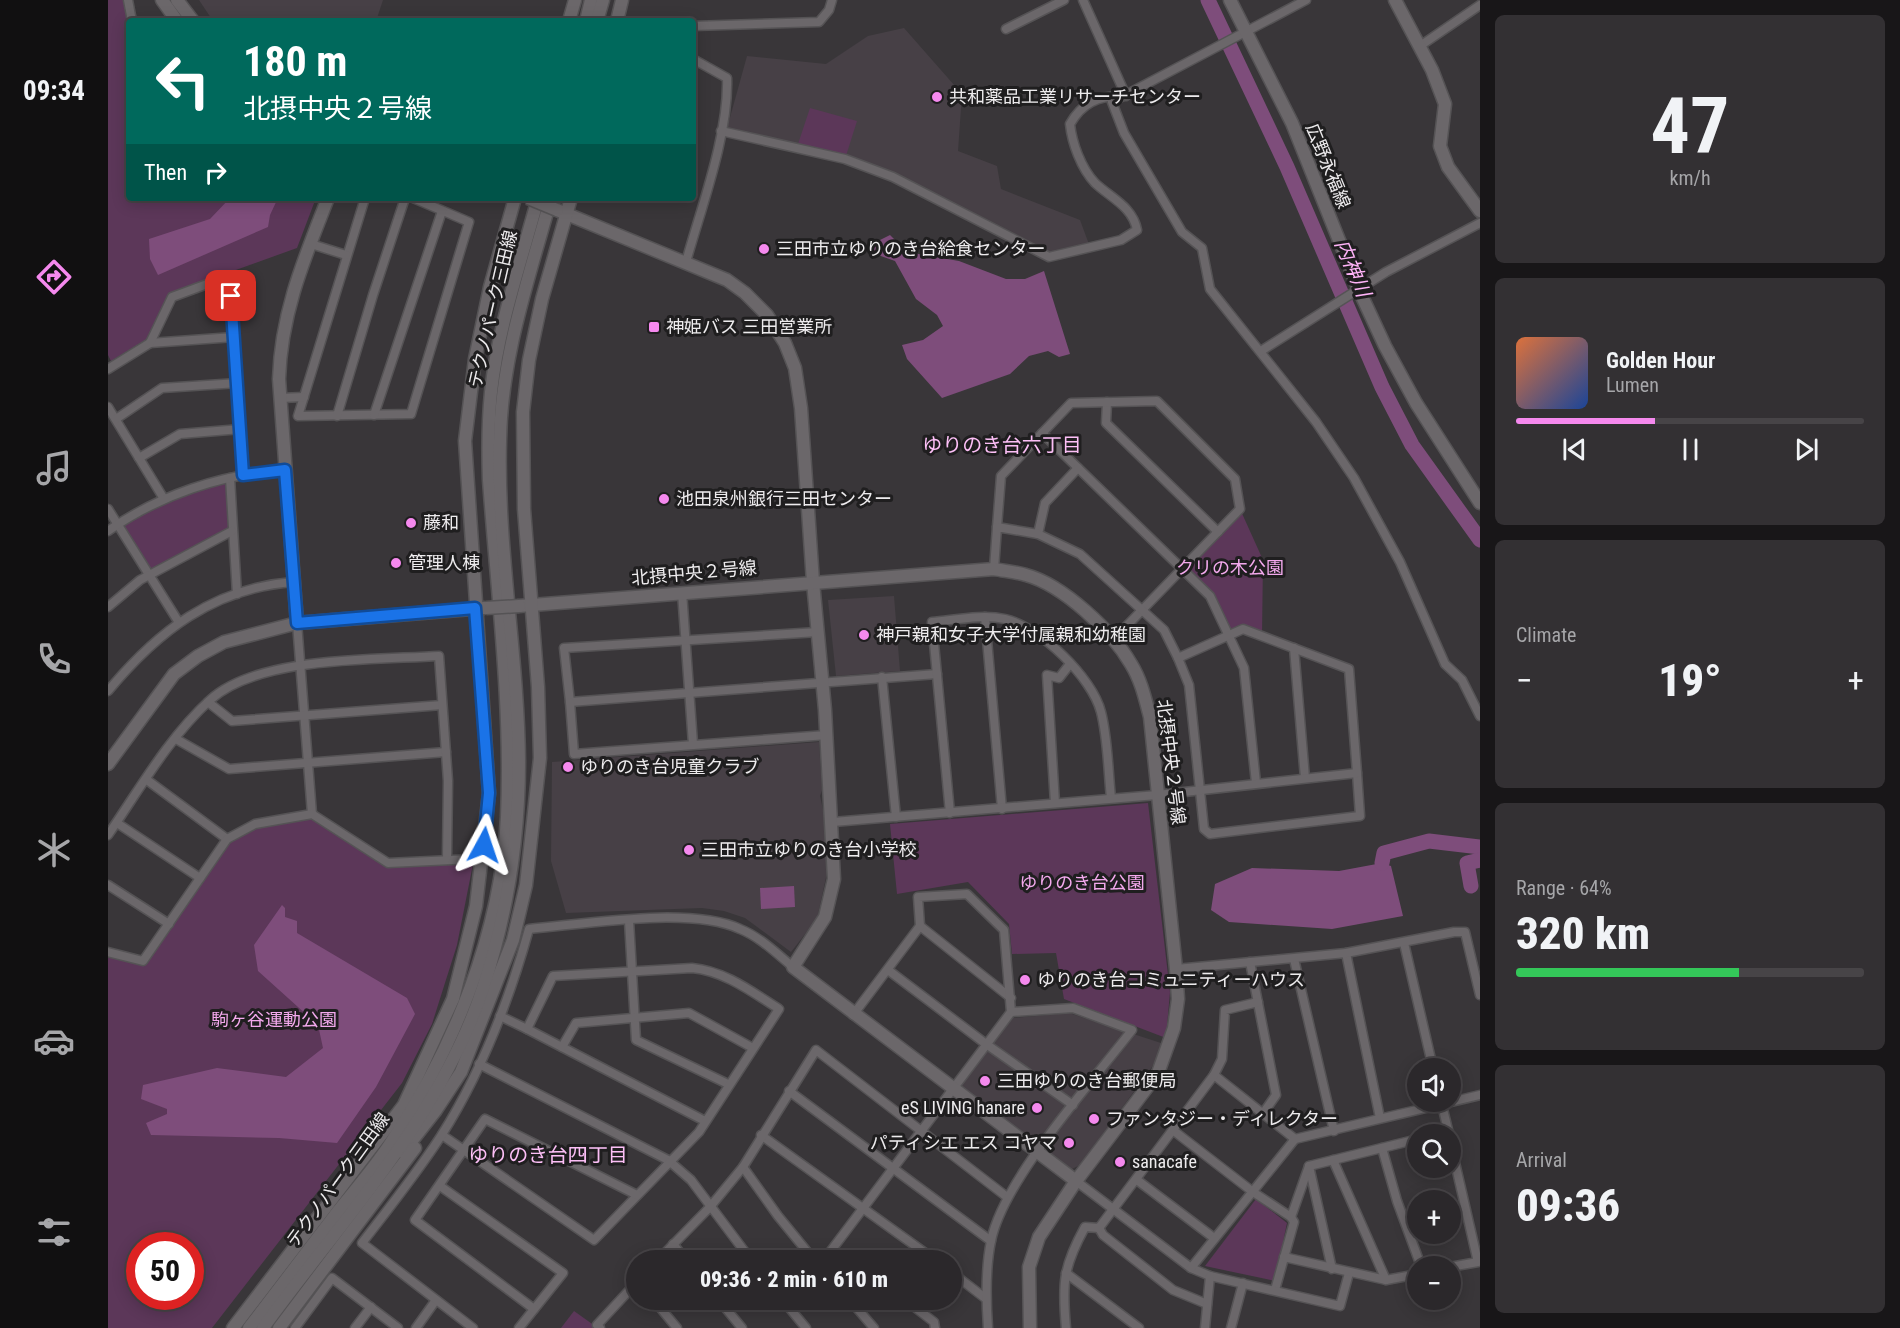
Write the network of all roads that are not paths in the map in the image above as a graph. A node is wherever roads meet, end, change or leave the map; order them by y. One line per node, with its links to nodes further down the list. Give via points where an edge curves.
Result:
1 (129, 0): 15 (street)
2 (162, 0): 16 (main road)
3 (177, 0): 17 (main road)
4 (576, 0): 18 (main road)
5 (591, 0): 19 (main road)
6 (603, 0): 20 (main road)
7 (622, 0): 21 (main road)
8 (832, 0): 22 (street, via 819,22)
9 (1064, 0): 23 (street)
10 (1083, 0): 27 (street)
11 (1230, 0): 24 (main road, 広野永福線)
12 (1306, 0): 24 (street)
13 (1396, 0): 25 (main road)
14 (1480, 5): 25 (street)
15 (132, 18)
16 (175, 18)
17 (191, 18)
18 (570, 18)
19 (587, 18)
20 (598, 18)
21 (618, 18)
22 (696, 26)
23 (1006, 29)
24 (1245, 33): 27 (street); 45 (main road, 広野永福線, via 1292,123)
25 (1420, 46): 39 (main road, via 1445,104 1440,146 1448,167)
26 (696, 61): 28 (street, via 727,78 728,97)
27 (1126, 96): 28 (street, via 1100,96 1070,124 1086,171 1130,211 1137,231 1121,240 1049,256 893,177 845,159); 48 (street, via 1112,102 1124,133 1182,232 1202,248 1209,289)
28 (721, 131): 44 (street)
29 (327, 201): 42 (main road)
30 (364, 201): 43 (street)
31 (404, 201): 56 (street)
32 (420, 201): 38 (street)
33 (514, 201): 83 (main road, via 475,359 465,441)
34 (535, 201): 40 (main road, bridge)
35 (537, 201): 187 (main road, テクノパーク三田線, via 498,353 488,440 508,760 507,819 500,876 484,945 458,1020 395,1136)
36 (550, 201): 182 (main road, テクノパーク三田線, via 509,355 500,440 519,761 510,878 483,989 468,1025 432,1096)
37 (569, 201): 40 (main road)
38 (442, 211): 55 (street); 55 (street, via 469,222 411,414)
39 (1480, 211)
40 (562, 212): 44 (main road); 81 (main road, via 529,360 523,412 524,509)
41 (1480, 223): 45 (street)
42 (311, 244): 43 (street); 52 (main road, via 285,315 280,347)
43 (346, 255): 51 (street)
44 (686, 262): 78 (main road, via 727,280 756,304 776,328 795,368 802,414)
45 (1359, 290): 48 (street); 66 (main road, 広野永福線, via 1416,403)
46 (234, 337): 47 (street); 47 (street, via 229,276 172,297); 50 (street)
47 (150, 343): 49 (street)
48 (1261, 351): 105 (street, via 1354,478 1400,562 1445,664 1462,680)
49 (108, 369)
50 (238, 383): 57 (street, via 162,388); 58 (street)
51 (304, 397): 52 (street); 56 (street, via 298,416)
52 (280, 398): 62 (main road)
53 (1107, 402): 59 (street, via 1071,403); 72 (street, via 1106,423); 72 (street, via 1157,401 1235,479 1240,509)
54 (108, 407): 57 (street)
55 (374, 415): 56 (street)
56 (337, 416)
57 (116, 419): 60 (street)
58 (241, 429): 60 (street, via 180,434); 63 (street)
59 (1042, 433): 61 (street); 69 (street, via 1001,476)
60 (139, 458): 65 (street)
61 (1078, 468): 73 (street, via 1045,502); 74 (street)
62 (285, 470): 63 (street); 77 (main road)
63 (243, 475): 64 (street)
64 (230, 478): 65 (street); 71 (street)
65 (164, 499): 68 (street)
66 (1480, 503)
67 (108, 509): 68 (street)
68 (117, 525): 70 (street); 76 (street)
69 (997, 527): 73 (street); 75 (street)
70 (108, 531)
71 (232, 531): 76 (street); 80 (street)
72 (1218, 532): 74 (street)
73 (1038, 534): 84 (street, via 1080,554)
74 (1183, 568): 84 (street); 89 (street, via 1210,596)
75 (994, 569): 78 (main road, 北摂中央２号線); 91 (main road, 北摂中央２号線, via 1043,582 1071,600)
76 (149, 575): 82 (street); 86 (street)
77 (293, 582): 80 (street); 87 (main road)
78 (813, 582): 79 (main road, 北摂中央２号線); 88 (main road)
79 (682, 592): 81 (main road, 北摂中央２号線); 90 (street)
80 (237, 594): 86 (street)
81 (533, 605): 83 (main road, 北摂中央２号線, bridge); 165 (main road, via 540,758 526,885 513,940 495,990 461,1072)
82 (108, 607)
83 (481, 608): 87 (main road); 163 (main road, via 489,793 476,906 453,999)
84 (1142, 610): 91 (street); 93 (street, via 1164,630)
85 (985, 617): 94 (street, via 1027,628); 96 (street, via 932,622); 120 (street)
86 (178, 621): 99 (street, via 139,654)
87 (297, 623): 95 (street); 110 (main road, via 244,635 198,656 174,674)
88 (819, 632): 90 (street); 98 (main road)
89 (1229, 635): 92 (street, via 1243,629); 93 (street); 115 (street, via 1244,668)
90 (686, 639): 100 (street); 102 (street, via 564,648)
91 (1113, 640): 117 (main road, 北摂中央２号線, via 1131,664 1143,690 1150,717)
92 (1294, 648): 112 (street, via 1348,669); 113 (street)
93 (1178, 658): 116 (street, via 1189,685)
94 (1070, 664): 118 (street, via 1093,692 1101,712); 119 (street, via 1059,678 1047,675)
95 (302, 665): 101 (street, via 247,677); 103 (street, via 439,656); 104 (street)
96 (937, 674): 97 (street); 121 (street)
97 (882, 677): 98 (street); 123 (street)
98 (823, 682): 100 (street); 106 (main road)
99 (108, 691)
100 (689, 691): 102 (street); 108 (street)
101 (208, 702): 104 (street, via 232,721); 107 (street)
102 (570, 702): 108 (street, via 574,754)
103 (442, 705): 104 (street); 109 (street)
104 (305, 715): 111 (street)
105 (1480, 716)
106 (827, 735): 108 (street); 124 (main road)
107 (176, 739): 111 (street, via 229,769); 114 (street)
108 (693, 744)
109 (446, 752): 111 (street); 128 (street)
110 (108, 764)
111 (309, 764): 122 (street)
112 (1357, 773): 113 (street); 116 (street, via 1360,816 1210,834 1204,828)
113 (1305, 778): 115 (street)
114 (147, 780): 125 (street); 127 (street)
115 (1256, 783): 116 (street)
116 (1200, 789): 117 (street)
117 (1157, 795): 118 (street); 141 (main road, 北摂中央２号線)
118 (1111, 798): 119 (street)
119 (1055, 803): 120 (street)
120 (1002, 809): 121 (street)
121 (950, 813): 123 (street)
122 (312, 814): 127 (street, via 255,824); 128 (street, via 388,863)
123 (896, 817): 124 (street)
124 (833, 822): 140 (main road, via 831,900 818,930)
125 (117, 823): 126 (street); 130 (street)
126 (108, 835)
127 (227, 839): 130 (street)
128 (447, 858): 129 (street)
129 (474, 859)
130 (200, 878): 133 (street)
131 (108, 885): 133 (street)
132 (629, 921): 140 (street, via 686,917 716,920 759,938); 142 (street); 149 (street, via 529,929)
133 (169, 924): 136 (street, via 143,961)
134 (920, 926): 143 (street); 145 (street); 145 (street, via 918,897 967,894 1004,930)
135 (1404, 943): 137 (street); 144 (street, via 1465,932); 155 (street)
136 (108, 952)
137 (1346, 953): 138 (street); 168 (street)
138 (1294, 959): 139 (street); 172 (street)
139 (1250, 962): 141 (street); 146 (street)
140 (793, 967): 148 (main road)
141 (1176, 969): 189 (main road, 北摂中央２号線, via 1178,999 1174,1028 1158,1073)
142 (632, 970): 150 (street); 151 (street, via 553,976); 154 (street, via 709,969 779,1009)
143 (888, 970): 148 (street); 152 (street)
144 (1480, 995)
145 (1011, 998): 147 (street)
146 (1258, 1002): 157 (street, via 1225,1010 1222,1059); 167 (street, via 1276,1095)
147 (1011, 1012): 152 (street); 164 (street, via 1072,1008 1132,1030)
148 (854, 1015): 159 (main road)
149 (500, 1016): 151 (street); 156 (street)
150 (635, 1017): 153 (street, via 576,1023); 154 (street, via 689,1013); 158 (street, via 636,1040)
151 (527, 1029): 153 (street)
152 (986, 1044): 159 (street); 164 (street)
153 (562, 1047): 169 (street)
154 (752, 1047): 158 (street)
155 (1431, 1058)
156 (479, 1064): 173 (street); 180 (street)
157 (1214, 1075): 167 (street); 171 (street)
158 (728, 1084): 169 (street)
159 (952, 1087): 170 (street); 179 (main road)
160 (789, 1091): 170 (street, via 816,1050); 174 (street); 185 (street)
161 (1480, 1095): 162 (street)
162 (1461, 1099)
163 (404, 1105): 187 (main road, via 369,1161); 233 (main road)
164 (1073, 1105): 179 (street)
165 (436, 1110): 182 (main road, via 407,1149); 238 (main road, via 418,1144)
166 (1407, 1111): 168 (street)
167 (1264, 1112): 175 (street)
168 (1380, 1118): 172 (street)
169 (705, 1121): 180 (street, via 699,1132)
170 (921, 1130): 185 (street); 193 (street)
171 (1174, 1131): 188 (street); 191 (street)
172 (1334, 1131): 175 (street)
173 (441, 1135): 178 (street); 223 (street, via 362,1243)
174 (761, 1135): 184 (street); 194 (street)
175 (1295, 1139): 191 (street)
176 (1407, 1142): 177 (street)
177 (1382, 1148): 181 (street); 208 (street)
178 (465, 1150): 190 (street); 192 (street, via 485,1119); 192 (street, via 594,1240)
179 (1038, 1153): 189 (main road); 193 (street)
180 (669, 1160): 192 (street); 195 (street, via 691,1180)
181 (1334, 1160): 183 (street); 218 (street)
182 (389, 1163): 225 (main road, テクノパーク三田線)
183 (1309, 1166): 197 (street); 212 (street)
184 (743, 1167): 195 (street); 205 (street)
185 (892, 1168): 194 (street); 200 (street)
186 (1457, 1178): 210 (street, via 1478,1262)
187 (362, 1180): 225 (main road, テクノパーク三田線)
188 (1137, 1180): 196 (street); 199 (street)
189 (1076, 1181): 196 (street); 252 (main road, 北摂中央２号線, via 1040,1237 1029,1267)
190 (440, 1186): 227 (street, via 415,1220); 227 (street, via 562,1273)
191 (1253, 1192): 197 (street); 199 (street)
192 (637, 1195)
193 (1007, 1197): 200 (street)
194 (863, 1206): 206 (street); 207 (street)
195 (710, 1207): 201 (street); 204 (street)
196 (1113, 1209): 198 (street); 211 (street)
197 (1291, 1216): 209 (street, via 1294,1222)
198 (1099, 1228): 213 (street, via 1085,1227 1069,1257); 224 (street, via 1173,1290)
199 (1214, 1238): 211 (street)
200 (991, 1241): 222 (street)
201 (673, 1244): 202 (street); 203 (street)
202 (667, 1250)
203 (678, 1250)
204 (743, 1250)
205 (806, 1250)
206 (831, 1250)
207 (922, 1250)
208 (1417, 1256)
209 (1284, 1257): 212 (street); 220 (street)
210 (1461, 1265)
211 (1191, 1268): 215 (street)
212 (1332, 1269): 214 (street)
213 (1066, 1273): 253 (street, via 1062,1289); 254 (street)
214 (1349, 1273): 218 (street); 220 (street, via 1340,1306)
215 (1210, 1276): 219 (street); 224 (street)
216 (1407, 1276): 218 (street)
217 (962, 1280): 222 (street)
218 (1386, 1280)
219 (1243, 1283): 220 (street); 256 (street)
220 (1275, 1290)
221 (626, 1294): 245 (street, via 597,1325)
222 (986, 1298): 251 (street)
223 (436, 1300): 242 (street); 243 (street)
224 (1207, 1304): 255 (street)
225 (273, 1306): 234 (main road); 235 (main road, テクノパーク三田線); 236 (main road, テクノパーク三田線); 237 (main road)
226 (371, 1307): 239 (street, via 332,1278); 240 (street); 241 (street)
227 (534, 1309): 244 (street)
228 (662, 1310): 246 (street)
229 (726, 1310): 247 (street)
230 (791, 1310): 248 (street)
231 (860, 1310): 249 (street)
232 (918, 1310): 250 (street, via 934,1322)
233 (233, 1328)
234 (244, 1328)
235 (249, 1328)
236 (263, 1328)
237 (270, 1328)
238 (279, 1328)
239 (295, 1328)
240 (355, 1328)
241 (398, 1328)
242 (416, 1328)
243 (473, 1328)
244 (519, 1328)
245 (600, 1328)
246 (677, 1328)
247 (742, 1328)
248 (806, 1328)
249 (874, 1328)
250 (935, 1328)
251 (988, 1328)
252 (1030, 1328)
253 (1066, 1328)
254 (1139, 1328)
255 (1206, 1328)
256 (1231, 1328)

